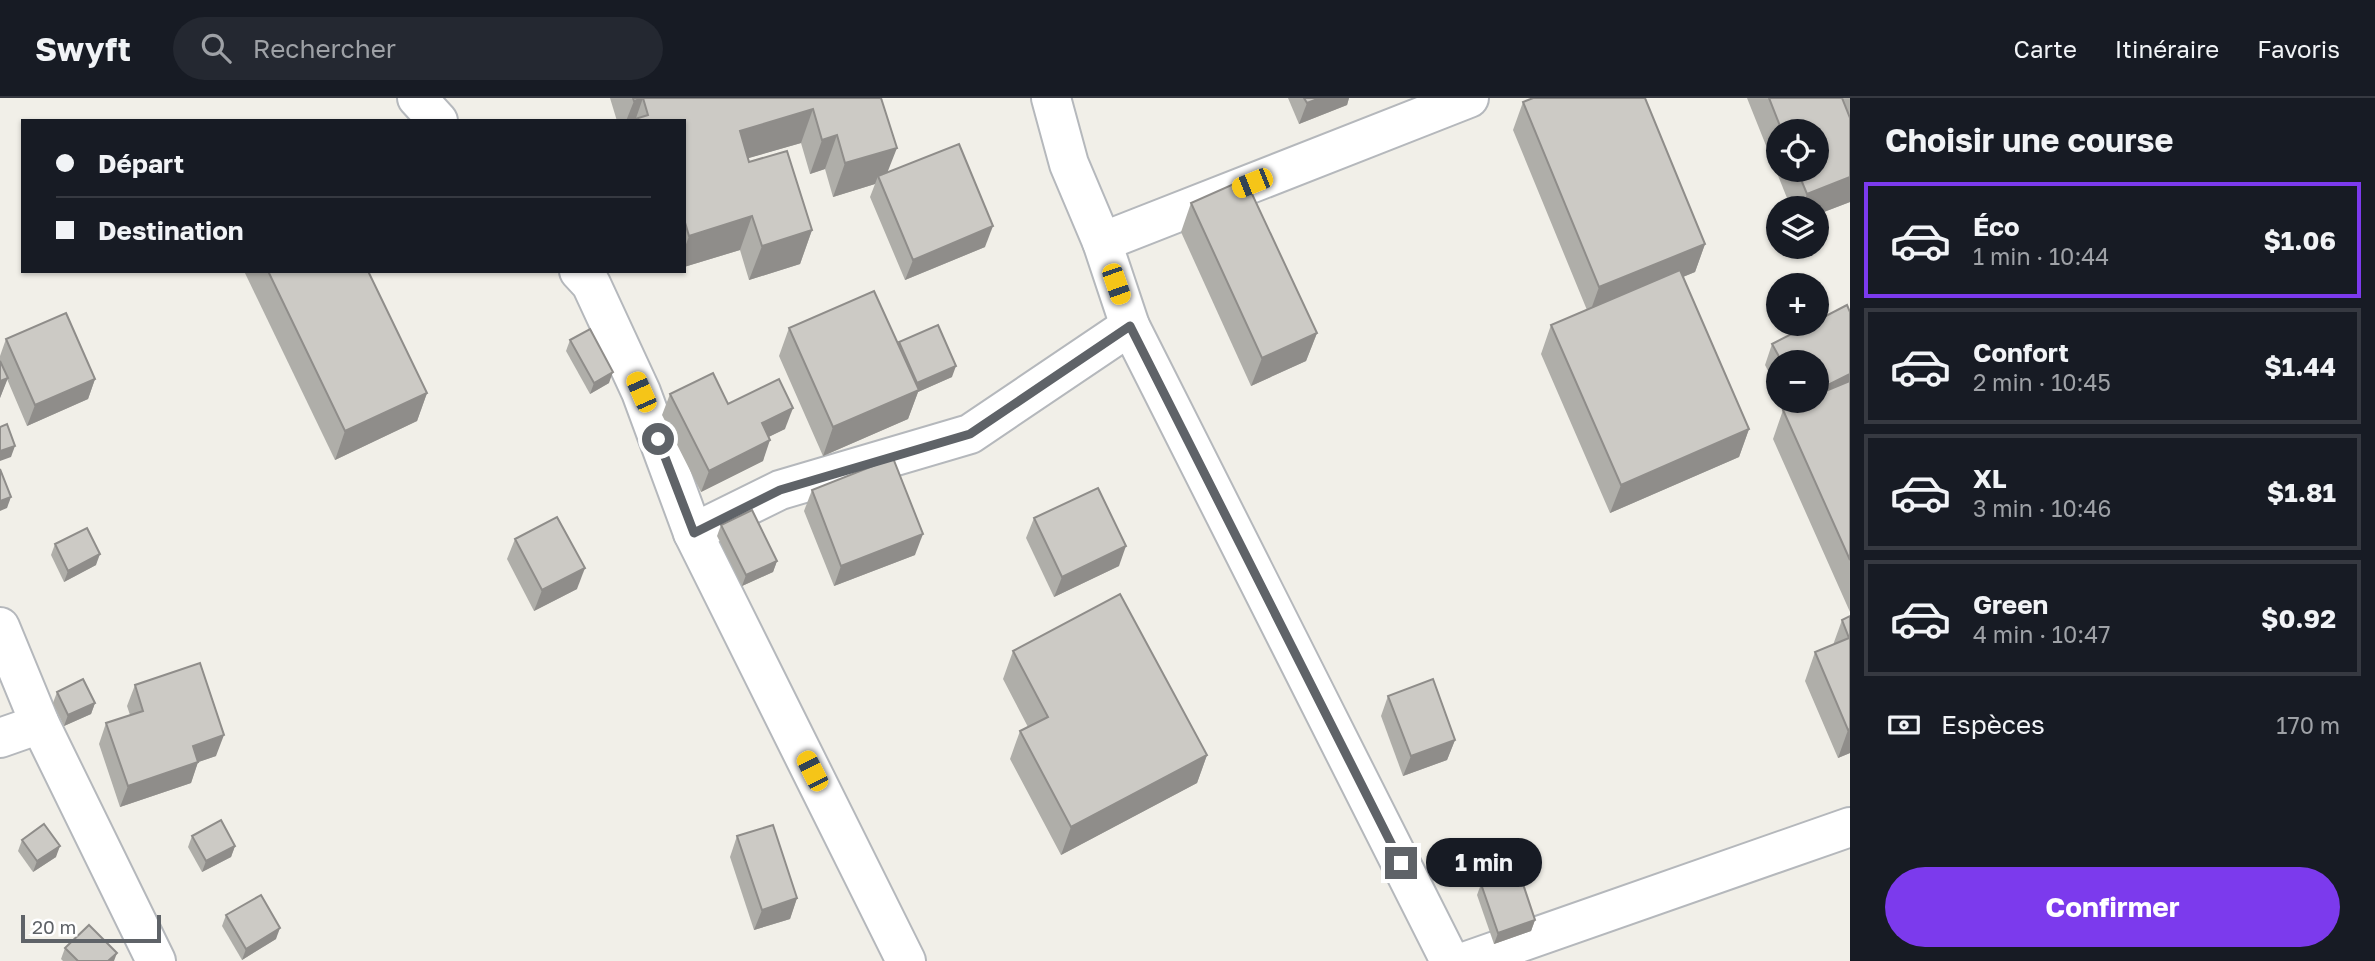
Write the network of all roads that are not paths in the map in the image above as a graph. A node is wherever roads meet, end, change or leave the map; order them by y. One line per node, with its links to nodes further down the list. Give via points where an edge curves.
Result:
1 (417, 98): 5 (street)
2 (1051, 98): 6 (street, via 1069,164)
3 (1469, 98): 4 (street)
4 (1396, 111): 6 (street)
5 (436, 119)
6 (1101, 242): 8 (street)
7 (581, 273): 9 (street, via 591,284 641,392)
8 (1130, 326): 9 (street, via 970,434 780,490); 16 (street)
9 (694, 533): 15 (street)
10 (0, 628): 11 (street)
11 (40, 724): 12 (street); 14 (street)
12 (0, 738)
13 (1850, 827): 17 (street)
14 (156, 961)
15 (906, 961)
16 (1450, 961)
17 (1467, 961)

